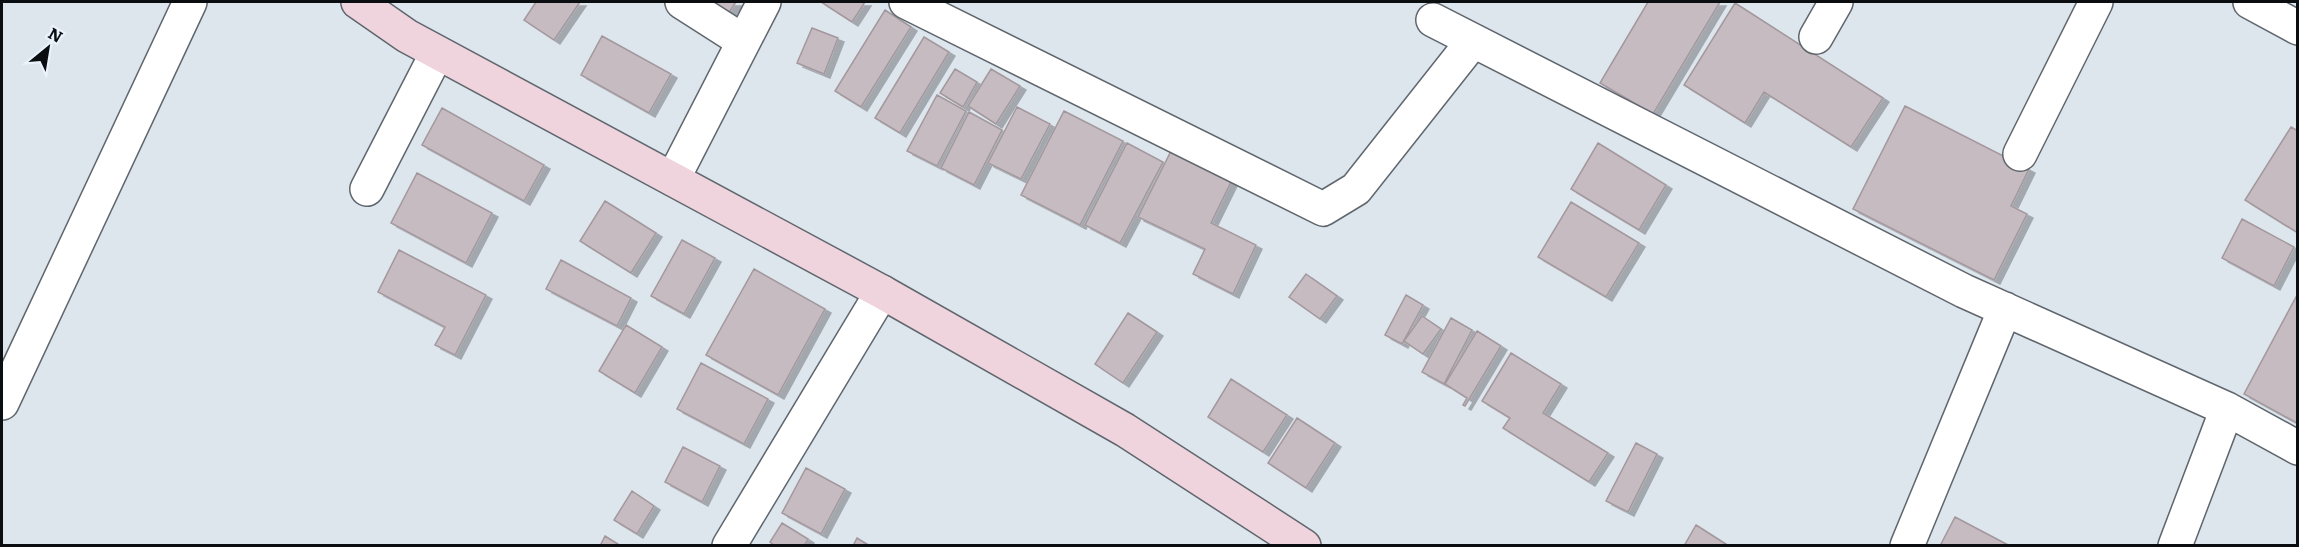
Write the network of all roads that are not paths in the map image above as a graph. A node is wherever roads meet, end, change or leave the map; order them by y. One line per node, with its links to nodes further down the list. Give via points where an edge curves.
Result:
1 (189, 2): 20 (street)
2 (358, 2): 14 (main road)
3 (682, 2): 12 (street)
4 (764, 2): 12 (street)
5 (906, 2): 13 (street, via 1323,210 1356,189)
6 (1836, 2): 11 (street)
7 (2096, 2): 15 (street)
8 (2250, 2): 10 (street)
9 (1432, 20): 13 (street)
10 (2298, 28)
11 (1816, 36)
12 (743, 41): 16 (street)
13 (1473, 41): 19 (street)
14 (437, 53): 16 (main road); 17 (street)
15 (2020, 154)
16 (673, 178): 18 (main road)
17 (366, 189)
18 (882, 292): 23 (street); 24 (main road, via 1125,430)
19 (2004, 309): 21 (street); 25 (street)
20 (2, 403)
21 (2227, 409): 22 (street); 26 (street)
22 (2298, 448)
23 (729, 546)
24 (1304, 546)
25 (1906, 546)
26 (2175, 546)

